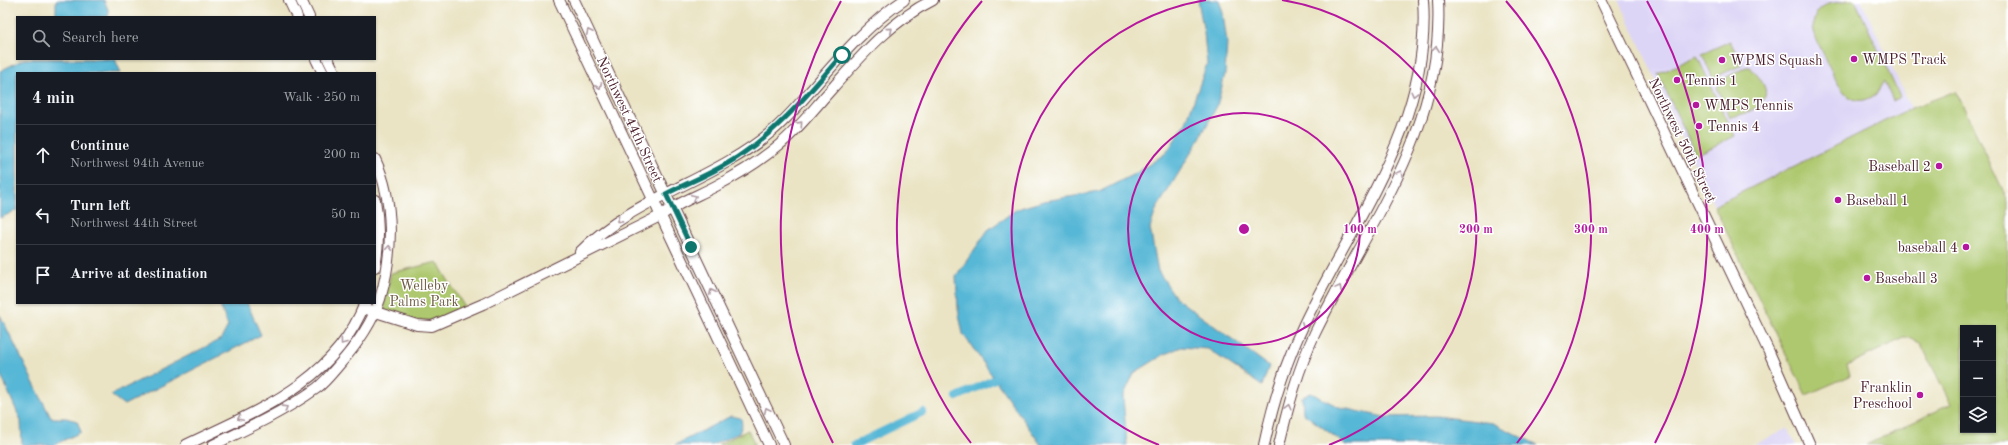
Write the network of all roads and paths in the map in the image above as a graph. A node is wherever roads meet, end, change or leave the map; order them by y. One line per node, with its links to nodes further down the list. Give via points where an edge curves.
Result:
1 (289, 0): 10 (street)
2 (301, 0): 11 (street)
3 (559, 0): 18 (street, Northwest 44th Street, one-way to 18)
4 (574, 0): 17 (street, Northwest 44th Street, one-way to 4)
5 (904, 0): 17 (street, via 867,30 772,132 741,155)
6 (933, 0): 20 (street, one-way to 6, via 749,168 781,144 877,41 912,12)
7 (1423, 0): 30 (street, one-way to 30, via 1420,64 1407,119 1387,166 1296,341 1277,392)
8 (1438, 0): 31 (street, one-way to 8, via 1294,386 1315,333 1404,164 1417,134 1427,103 1434,67)
9 (1601, 0): 32 (street, Northwest 50th Street, via 1769,352)
10 (297, 16)
11 (309, 16)
12 (316, 60): 14 (street)
13 (328, 60): 15 (street)
14 (322, 72)
15 (334, 72)
16 (376, 161): 25 (street, one-way to 16, via 390,246 388,210)
17 (666, 194): 18 (street); 20 (street, Northwest 44th Street)
18 (653, 201): 21 (street, Northwest 44th Street); 22 (street, one-way to 22, via 608,228)
19 (376, 206): 23 (street)
20 (672, 207): 21 (street); 29 (street, Northwest 44th Street, one-way to 20)
21 (660, 216): 22 (street); 28 (street, Northwest 44th Street)
22 (573, 259): 25 (street, via 432,326 417,325)
23 (376, 262)
24 (364, 306): 25 (street); 26 (street, one-way to 26, via 344,342 312,377 275,402)
25 (374, 313): 27 (street, one-way to 25, via 282,411 318,387 353,350)
26 (186, 445)
27 (213, 445)
28 (769, 445)
29 (784, 445)
30 (1264, 445)
31 (1279, 445)
32 (1810, 445)

